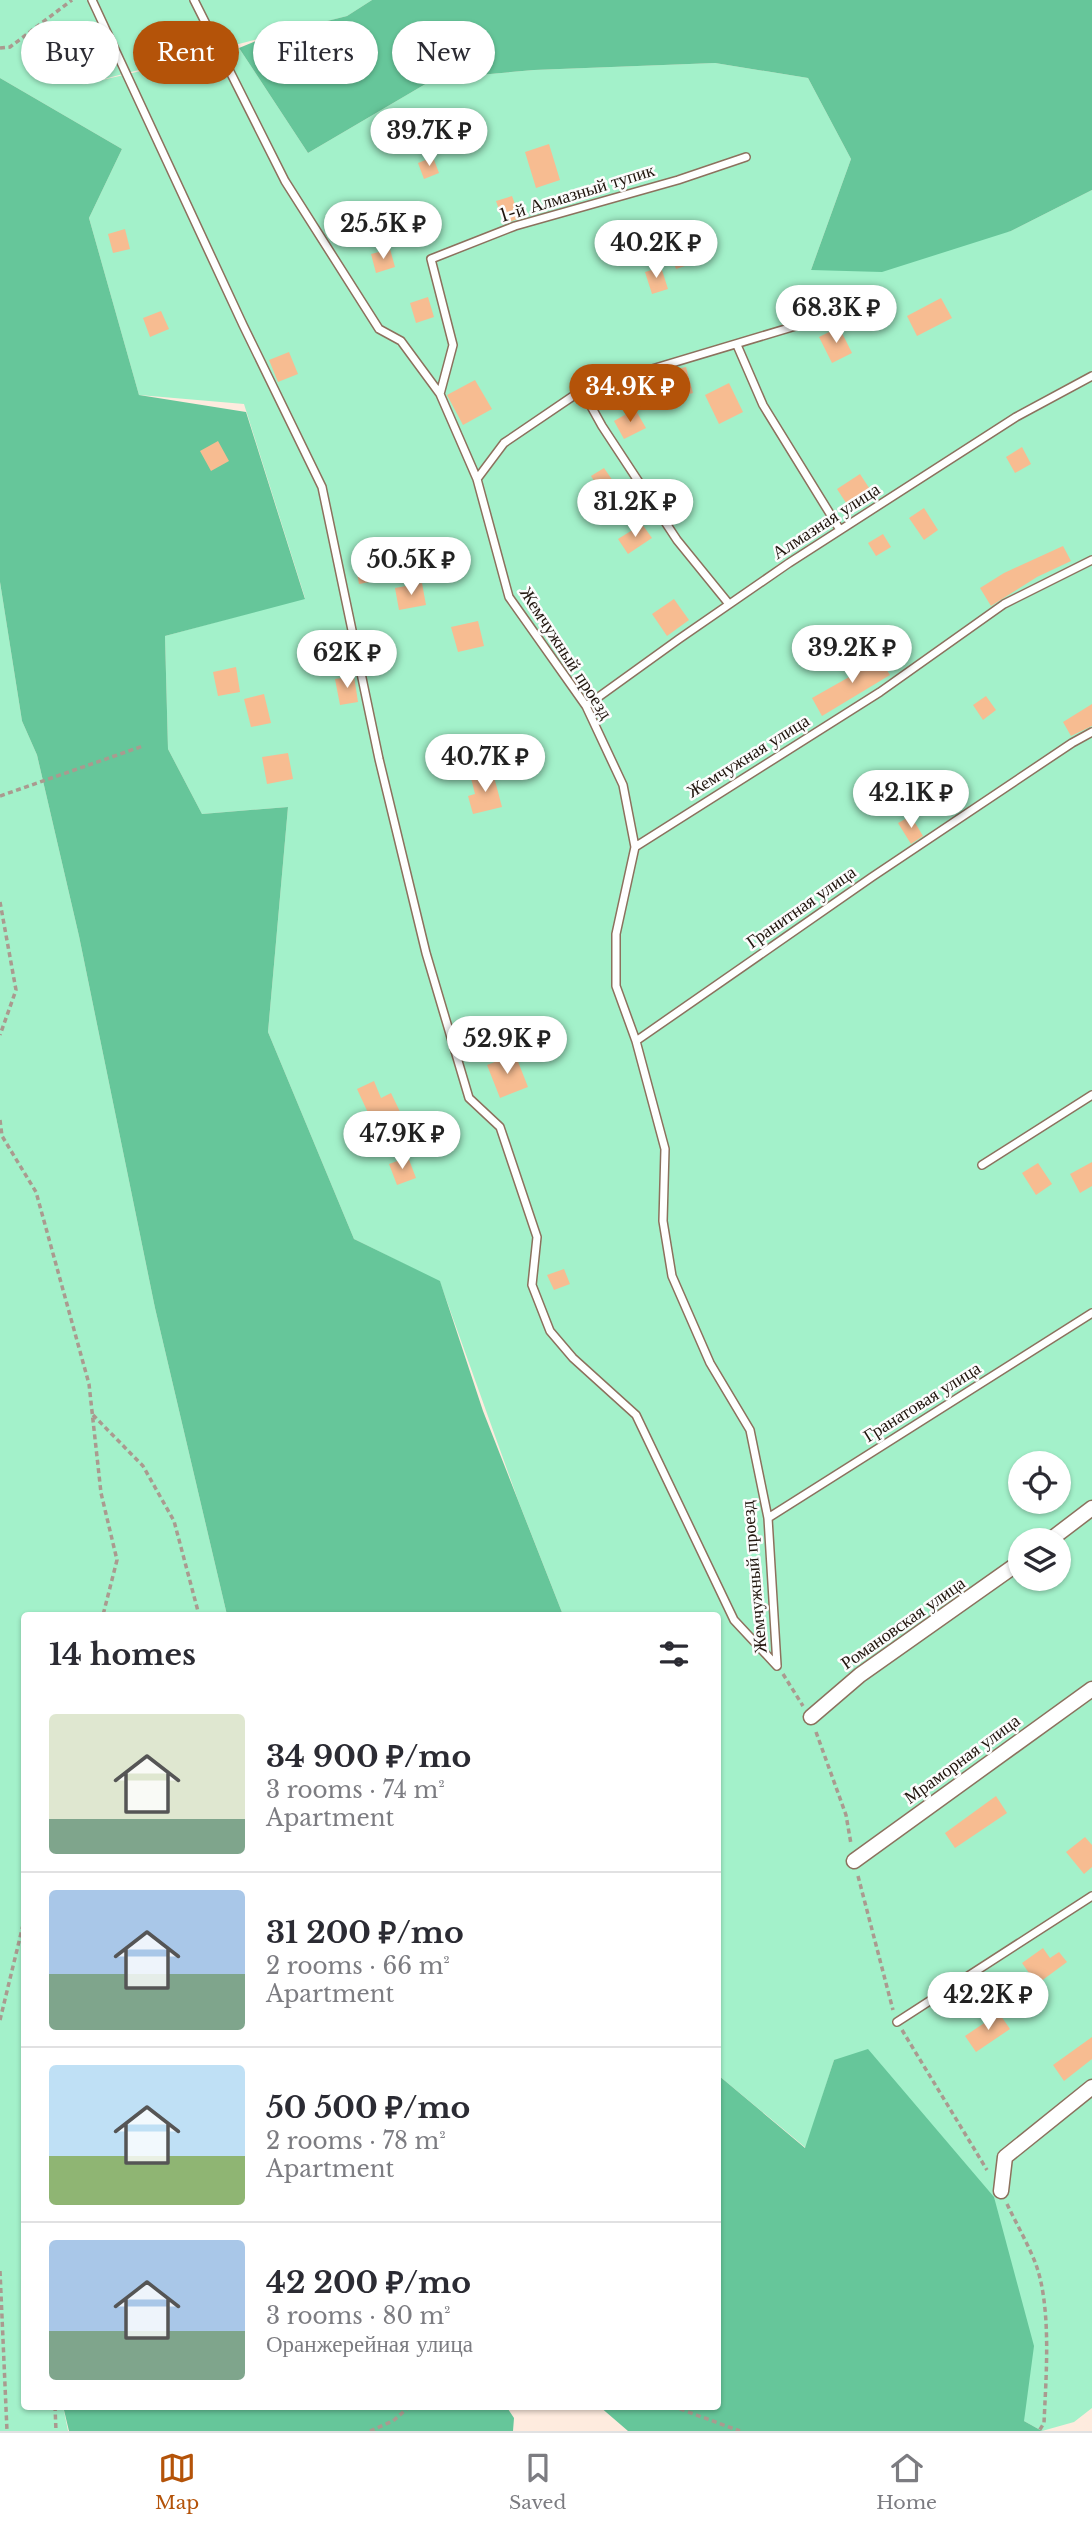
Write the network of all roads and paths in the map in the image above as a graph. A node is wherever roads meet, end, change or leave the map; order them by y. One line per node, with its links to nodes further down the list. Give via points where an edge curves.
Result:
1 (72, 0): 4 (path, via 10,47)
2 (92, 0): 34 (lane, via 322,487 379,759 426,953 469,1098 500,1127 537,1237 532,1285 550,1331 636,1415 734,1620)
3 (194, 0): 10 (lane, Жемчужный проезд, via 285,181 379,330 401,341)
4 (0, 48)
5 (746, 157): 10 (lane, 1-й Алмазный тупик, via 515,226 431,259 453,345)
6 (849, 310): 7 (lane)
7 (737, 345): 9 (lane); 12 (lane, via 763,405)
8 (1092, 376): 12 (lane, Алмазная улица, via 1016,417)
9 (582, 390): 11 (lane, via 504,443); 14 (lane, via 677,540)
10 (440, 394): 11 (lane, Жемчужный проезд)
11 (477, 479): 15 (lane, Жемчужный проезд, via 509,597)
12 (840, 530): 14 (lane, Алмазная улица)
13 (1092, 560): 19 (lane, Жемчужная улица, via 1004,604 880,692)
14 (729, 604): 15 (lane, Алмазная улица)
15 (586, 706): 19 (lane, Жемчужный проезд, via 624,785)
16 (1092, 732): 22 (lane, Гранитная улица)
17 (143, 746): 18 (path)
18 (0, 796)
19 (635, 847): 22 (lane, Жемчужный проезд, via 616,934 616,986)
20 (0, 902): 21 (path, via 16,990)
21 (0, 1035)
22 (636, 1041): 29 (lane, Жемчужный проезд, via 665,1149 663,1221 672,1276 710,1363 750,1430)
23 (1092, 1095): 25 (lane)
24 (0, 1119): 27 (path, via 2,1136 36,1192 89,1384)
25 (982, 1165)
26 (1092, 1314): 29 (lane, Гранатовая улица)
27 (92, 1415): 32 (path, via 101,1493 117,1560); 33 (path, via 143,1466 174,1521)
28 (1092, 1508): 30 (street)
29 (768, 1518): 34 (lane, Жемчужный проезд)
30 (1066, 1528)
31 (1008, 1570): 36 (street, Романовская улица, via 860,1675)
32 (104, 1612)
33 (198, 1612)
34 (777, 1666): 36 (path)
35 (1092, 1689): 37 (street, Мраморная улица)
36 (811, 1717): 37 (path, via 846,1815)
37 (854, 1861): 41 (path)
38 (1092, 1896): 41 (lane)
39 (21, 1933): 40 (path)
40 (0, 2020)
41 (897, 2022): 43 (path)
42 (1092, 2087): 43 (street, via 1005,2157)
43 (1001, 2191): 52 (path, via 1036,2264 1045,2314 1044,2423)
44 (0, 2271): 48 (path)
45 (55, 2410): 49 (path)
46 (405, 2410): 50 (path)
47 (683, 2410): 51 (path)
48 (7, 2431)
49 (56, 2431)
50 (370, 2431)
51 (740, 2431)
52 (1040, 2431)

